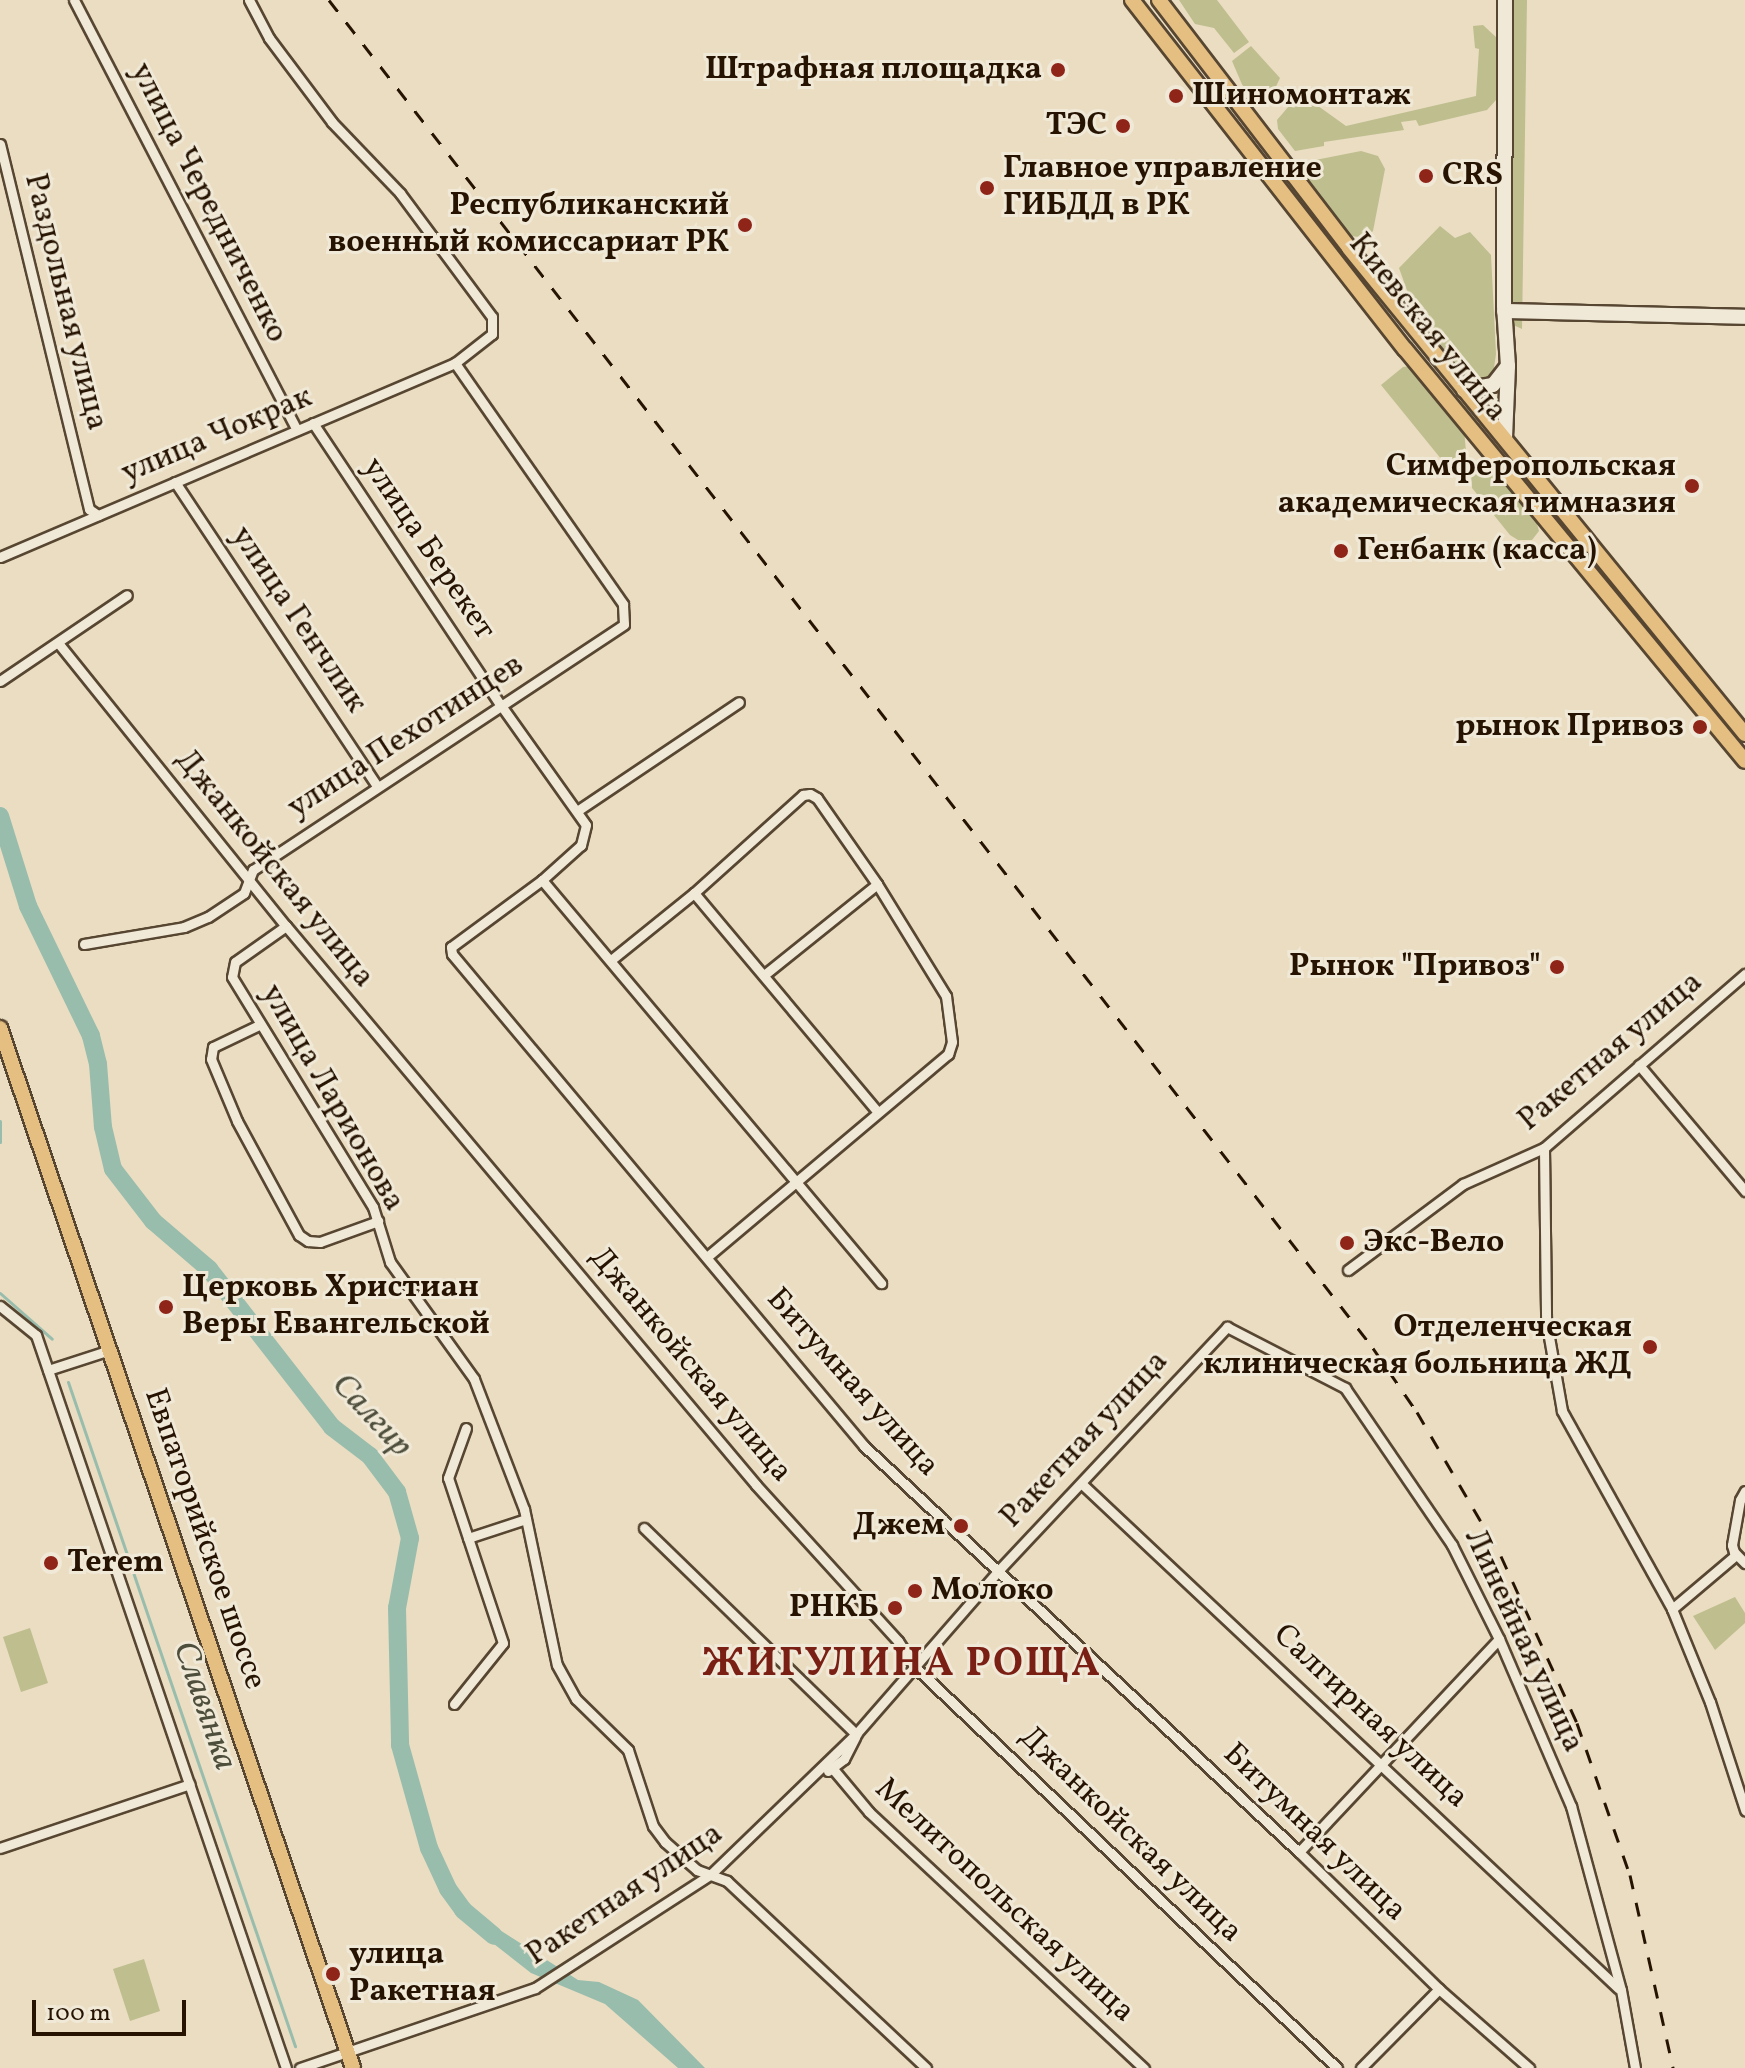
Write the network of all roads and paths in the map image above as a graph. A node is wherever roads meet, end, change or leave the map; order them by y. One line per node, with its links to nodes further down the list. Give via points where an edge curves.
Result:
1 (74, 0): 15 (street, улица Чередниченко)
2 (249, 0): 11 (street, улица Чокрак, via 269,38 332,122 400,193 492,317 492,334)
3 (1132, 0): 7 (main road, Киевская улица)
4 (1159, 0): 6 (main road, Киевская улица)
5 (1505, 0): 9 (main road)
6 (1255, 124): 7 (main road); 13 (main road, Киевская улица)
7 (1239, 138): 26 (main road, Киевская улица, via 1405,349)
8 (0, 144): 18 (street, Раздольная улица, via 89,509)
9 (1504, 311): 10 (main road); 12 (main road)
10 (1745, 317)
11 (455, 363): 14 (street, улица Чокрак); 24 (street, улица Пехотинцев, via 623,604 626,617 620,630)
12 (1508, 366): 13 (main road, via 1493,385); 16 (main road)
13 (1464, 390): 16 (main road, Киевская улица)
14 (313, 423): 15 (street, улица Чокрак); 24 (street, улица Берекет)
15 (297, 430): 17 (street, улица Чокрак)
16 (1505, 438): 25 (main road, Киевская улица)
17 (175, 482): 18 (street, улица Чокрак); 27 (street, улица Генчлик)
18 (98, 515): 19 (street, улица Чокрак)
19 (0, 557)
20 (127, 595): 21 (street)
21 (59, 644): 22 (street); 31 (street, Джанкойская улица)
22 (0, 681)
23 (739, 702): 28 (street)
24 (500, 704): 27 (street, улица Пехотинцев); 28 (street, улица Берекет)
25 (1745, 734)
26 (1745, 761)
27 (377, 786): 31 (street, улица Пехотинцев, via 253,870)
28 (577, 811): 29 (street, улица Берекет)
29 (586, 832): 30 (street, Битумная улица, via 581,845)
30 (542, 880): 36 (street); 47 (street, Битумная улица, via 450,951)
31 (249, 881): 34 (street, Джанкойская улица); 35 (street, улица Пехотинцев, via 244,893 184,927)
32 (877, 884): 33 (street, via 817,798 807,794); 38 (street); 42 (street, via 943,990 952,1042 948,1054)
33 (694, 893): 36 (street); 38 (street)
34 (286, 926): 39 (street, улица Ларионова, via 233,967 234,982); 65 (street, Джанкойская улица)
35 (84, 944)
36 (611, 960): 44 (street)
37 (1745, 974): 41 (street, Ракетная улица)
38 (764, 975): 42 (street)
39 (259, 1025): 46 (street, улица Ларионова); 46 (street, via 211,1050 211,1059 237,1121 299,1235 320,1242)
40 (0, 1028): 52 (main road, Евпаторийское шоссе)
41 (1639, 1065): 43 (street, Ракетная улица); 45 (street)
42 (878, 1112): 44 (street)
43 (1544, 1148): 48 (street, Ракетная улица, via 1463,1184); 63 (street, via 1546,1320 1562,1411)
44 (795, 1182): 47 (street); 49 (street)
45 (1745, 1191)
46 (378, 1221): 57 (street, улица Ларионова, via 390,1262 474,1379)
47 (707, 1257): 62 (street, Битумная улица, via 864,1446)
48 (1348, 1270)
49 (881, 1283)
50 (0, 1306): 53 (street, via 36,1335)
51 (1227, 1327): 55 (street, Ракетная улица); 64 (street, Линейная улица, via 1345,1388 1452,1545)
52 (110, 1350): 53 (street); 78 (main road, Евпаторийское шоссе)
53 (48, 1370): 71 (street)
54 (466, 1428): 59 (street, via 448,1478)
55 (1082, 1484): 62 (street, Ракетная улица); 68 (street, Салгирная улица)
56 (1745, 1491): 60 (street, via 1732,1545)
57 (526, 1519): 59 (street); 75 (street, улица Ларионова, via 557,1665 576,1699 628,1750 653,1826 697,1870)
58 (644, 1528): 67 (street)
59 (468, 1538): 66 (street, via 503,1643)
60 (1736, 1555): 61 (street); 63 (street)
61 (1745, 1563)
62 (998, 1571): 65 (street, Ракетная улица); 74 (street, Битумная улица)
63 (1672, 1609): 72 (street)
64 (1499, 1639): 68 (street); 77 (street, Линейная улица, via 1571,1806)
65 (915, 1667): 67 (street, Ракетная улица); 84 (street, Джанкойская улица)
66 (454, 1704)
67 (856, 1734): 69 (street, Ракетная улица); 70 (street, Ракетная улица)
68 (1381, 1763): 74 (street); 77 (street, Салгирная улица)
69 (833, 1769): 70 (street, Ракетная улица); 83 (street, Мелитопольская улица, via 869,1812)
70 (817, 1775): 75 (street, Ракетная улица)
71 (190, 1784): 73 (street); 79 (street)
72 (1745, 1810)
73 (0, 1848)
74 (1299, 1852): 76 (street, Битумная улица)
75 (711, 1874): 78 (street, Ракетная улица, via 535,1988); 82 (street, улица Ларионова, via 727,1881)
76 (1439, 1989): 85 (street); 86 (street, Битумная улица)
77 (1621, 1990): 87 (street, Линейная улица)
78 (348, 2051): 80 (street, Ракетная улица); 81 (main road, Евпаторийское шоссе)
79 (286, 2068)
80 (300, 2068)
81 (353, 2068)
82 (926, 2068)
83 (1144, 2068)
84 (1337, 2068)
85 (1361, 2068)
86 (1529, 2068)
87 (1635, 2068)

